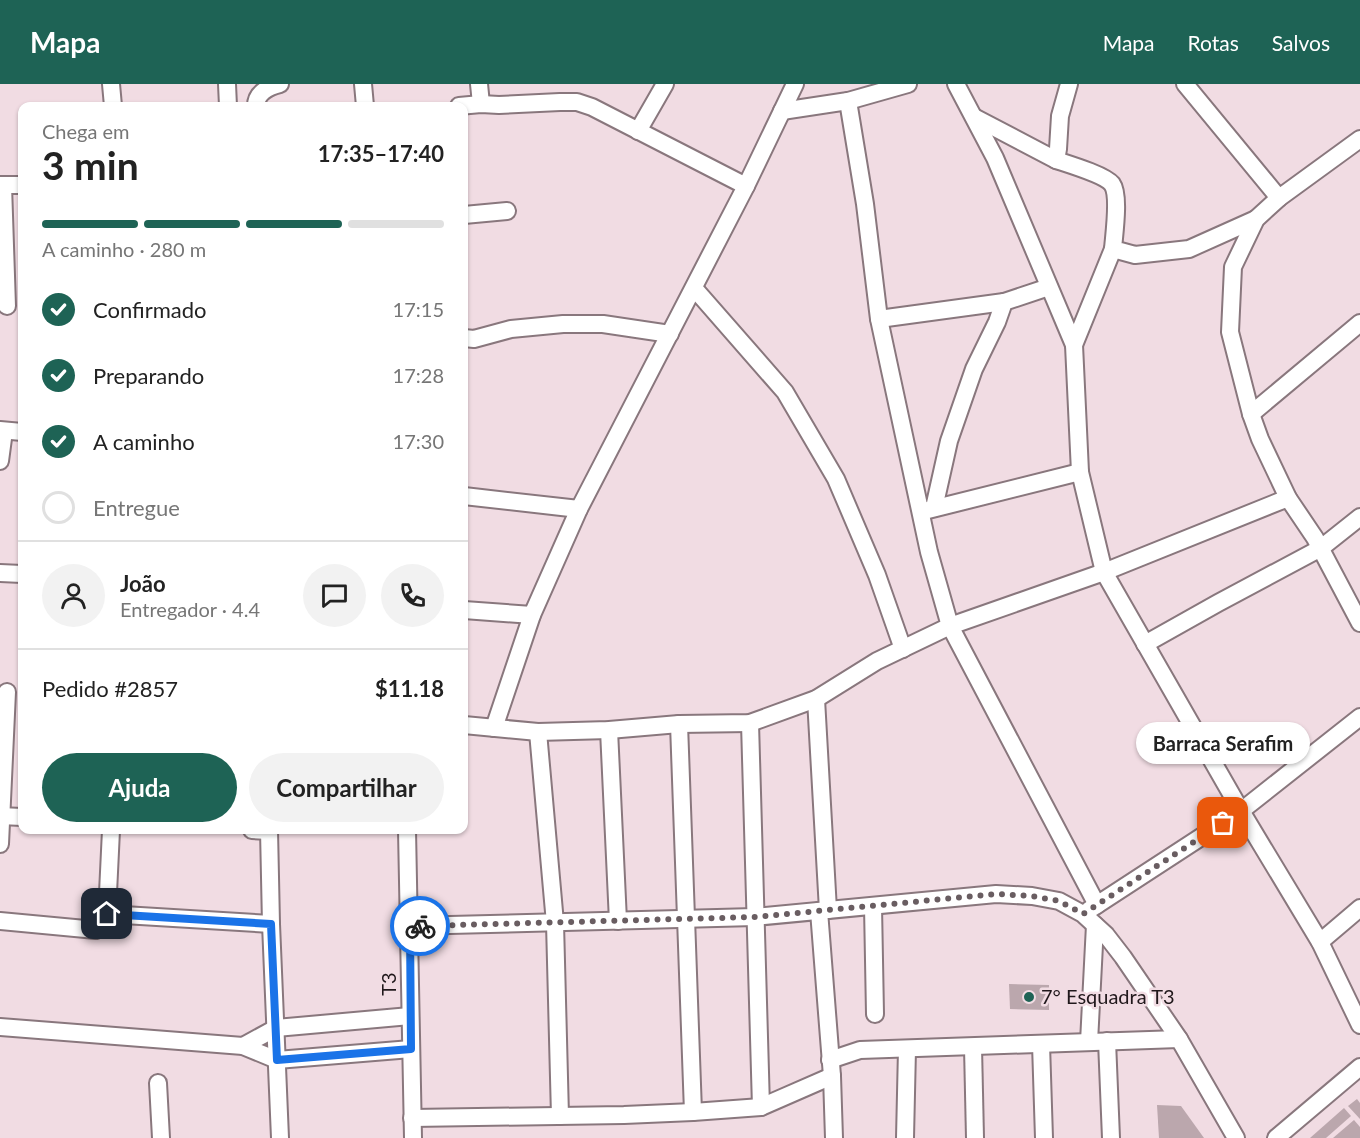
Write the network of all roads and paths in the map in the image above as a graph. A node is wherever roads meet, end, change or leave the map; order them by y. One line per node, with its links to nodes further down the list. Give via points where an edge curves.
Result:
1 (111, 84): 13 (street)
2 (227, 84): 14 (street)
3 (280, 84): 15 (street, via 262,91)
4 (363, 84): 16 (street)
5 (479, 84): 17 (street)
6 (665, 84): 21 (street)
7 (795, 84): 19 (street)
8 (908, 84): 12 (street)
9 (956, 84): 20 (street)
10 (1069, 84): 23 (street, via 1060,116)
11 (1185, 84): 27 (street)
12 (848, 101): 19 (street); 36 (street)
13 (113, 102)
14 (228, 102)
15 (256, 102)
16 (365, 102)
17 (481, 104): 18 (street); 21 (street, via 577,102)
18 (468, 105)
19 (782, 111): 26 (street)
20 (974, 117): 23 (street); 32 (street)
21 (638, 131): 26 (street)
22 (1360, 139): 27 (street)
23 (1056, 160): 31 (street, via 1113,184 1117,201)
24 (18, 184): 25 (street)
25 (1, 185): 35 (street)
26 (746, 186): 33 (street)
27 (1279, 198): 30 (street)
28 (507, 211): 29 (street)
29 (468, 215)
30 (1256, 219): 31 (street, via 1189,249 1135,255); 41 (street, via 1233,267 1230,332)
31 (1113, 249): 40 (street)
32 (1049, 287): 34 (street); 40 (street)
33 (694, 288): 38 (street); 60 (street, via 785,392 836,479)
34 (1004, 302): 36 (street); 49 (street, via 974,369)
35 (10, 306)
36 (879, 318): 49 (street)
37 (1360, 324): 41 (street)
38 (670, 334): 39 (street, via 603,324 563,324); 48 (street)
39 (468, 338)
40 (1074, 345): 45 (street)
41 (1251, 414): 47 (street)
42 (2, 431): 43 (street); 44 (street)
43 (18, 432)
44 (0, 461)
45 (1080, 472): 49 (street); 52 (street)
46 (468, 496): 48 (street)
47 (1288, 498): 51 (street); 52 (street)
48 (579, 509): 56 (street)
49 (927, 510): 58 (street, via 929,552)
50 (1360, 517): 51 (street)
51 (1321, 549): 57 (street); 59 (street)
52 (1104, 572): 58 (street); 59 (street)
53 (0, 573): 54 (street)
54 (18, 574)
55 (468, 610): 56 (street)
56 (532, 615): 67 (street)
57 (1360, 623)
58 (950, 626): 60 (street); 77 (street)
59 (1145, 644): 70 (street)
60 (903, 649): 62 (street)
61 (10, 692): 71 (street)
62 (816, 699): 64 (street); 80 (street)
63 (1360, 717): 70 (street)
64 (750, 723): 65 (street); 82 (street)
65 (679, 724): 68 (street); 83 (street)
66 (468, 725): 67 (street)
67 (494, 728): 69 (street)
68 (609, 730): 69 (street); 86 (street)
69 (538, 732): 87 (street)
70 (1241, 811): 77 (street); 90 (street)
71 (1, 816): 72 (street); 76 (street)
72 (18, 817)
73 (111, 834): 81 (street)
74 (269, 834): 88 (street)
75 (407, 834): 89 (street, T3)
76 (0, 844)
77 (1097, 905): 84 (street)
78 (873, 906): 80 (street); 84 (street, via 996,894 1032,896 1059,901); 91 (street)
79 (1360, 908): 90 (street)
80 (824, 910): 82 (street); 106 (street)
81 (107, 914): 85 (street, via 105,924 96,930); 88 (street)
82 (755, 917): 83 (street); 108 (street)
83 (685, 919): 86 (street); 109 (street)
84 (1089, 920): 96 (street, via 1123,957); 98 (street)
85 (0, 921)
86 (618, 921): 87 (street)
87 (555, 923): 89 (street); 110 (street)
88 (271, 924): 95 (street)
89 (410, 926): 92 (street, T3)
90 (1320, 942): 93 (street)
91 (875, 1014)
92 (410, 1016): 95 (street); 102 (street, T3)
93 (1360, 1025)
94 (0, 1027): 100 (street)
95 (276, 1028): 100 (street); 104 (street)
96 (1179, 1038): 97 (street); 120 (street)
97 (1107, 1041): 98 (street); 119 (street)
98 (1089, 1042): 99 (street)
99 (1041, 1044): 101 (street); 118 (street)
100 (243, 1046): 104 (street)
101 (973, 1047): 103 (street); 117 (street)
102 (411, 1049): 104 (street); 111 (street, T3)
103 (907, 1049): 106 (street, via 860,1050); 116 (street)
104 (277, 1060): 113 (street)
105 (1360, 1067): 121 (street)
106 (831, 1068): 108 (street); 115 (street)
107 (158, 1083): 112 (street)
108 (761, 1107): 109 (street)
109 (693, 1112): 110 (street)
110 (560, 1116): 111 (street)
111 (412, 1118): 114 (street, T3)
112 (161, 1138)
113 (280, 1138)
114 (413, 1138)
115 (834, 1138)
116 (905, 1138)
117 (975, 1138)
118 (1044, 1138)
119 (1111, 1138)
120 (1236, 1138)
121 (1276, 1138)

